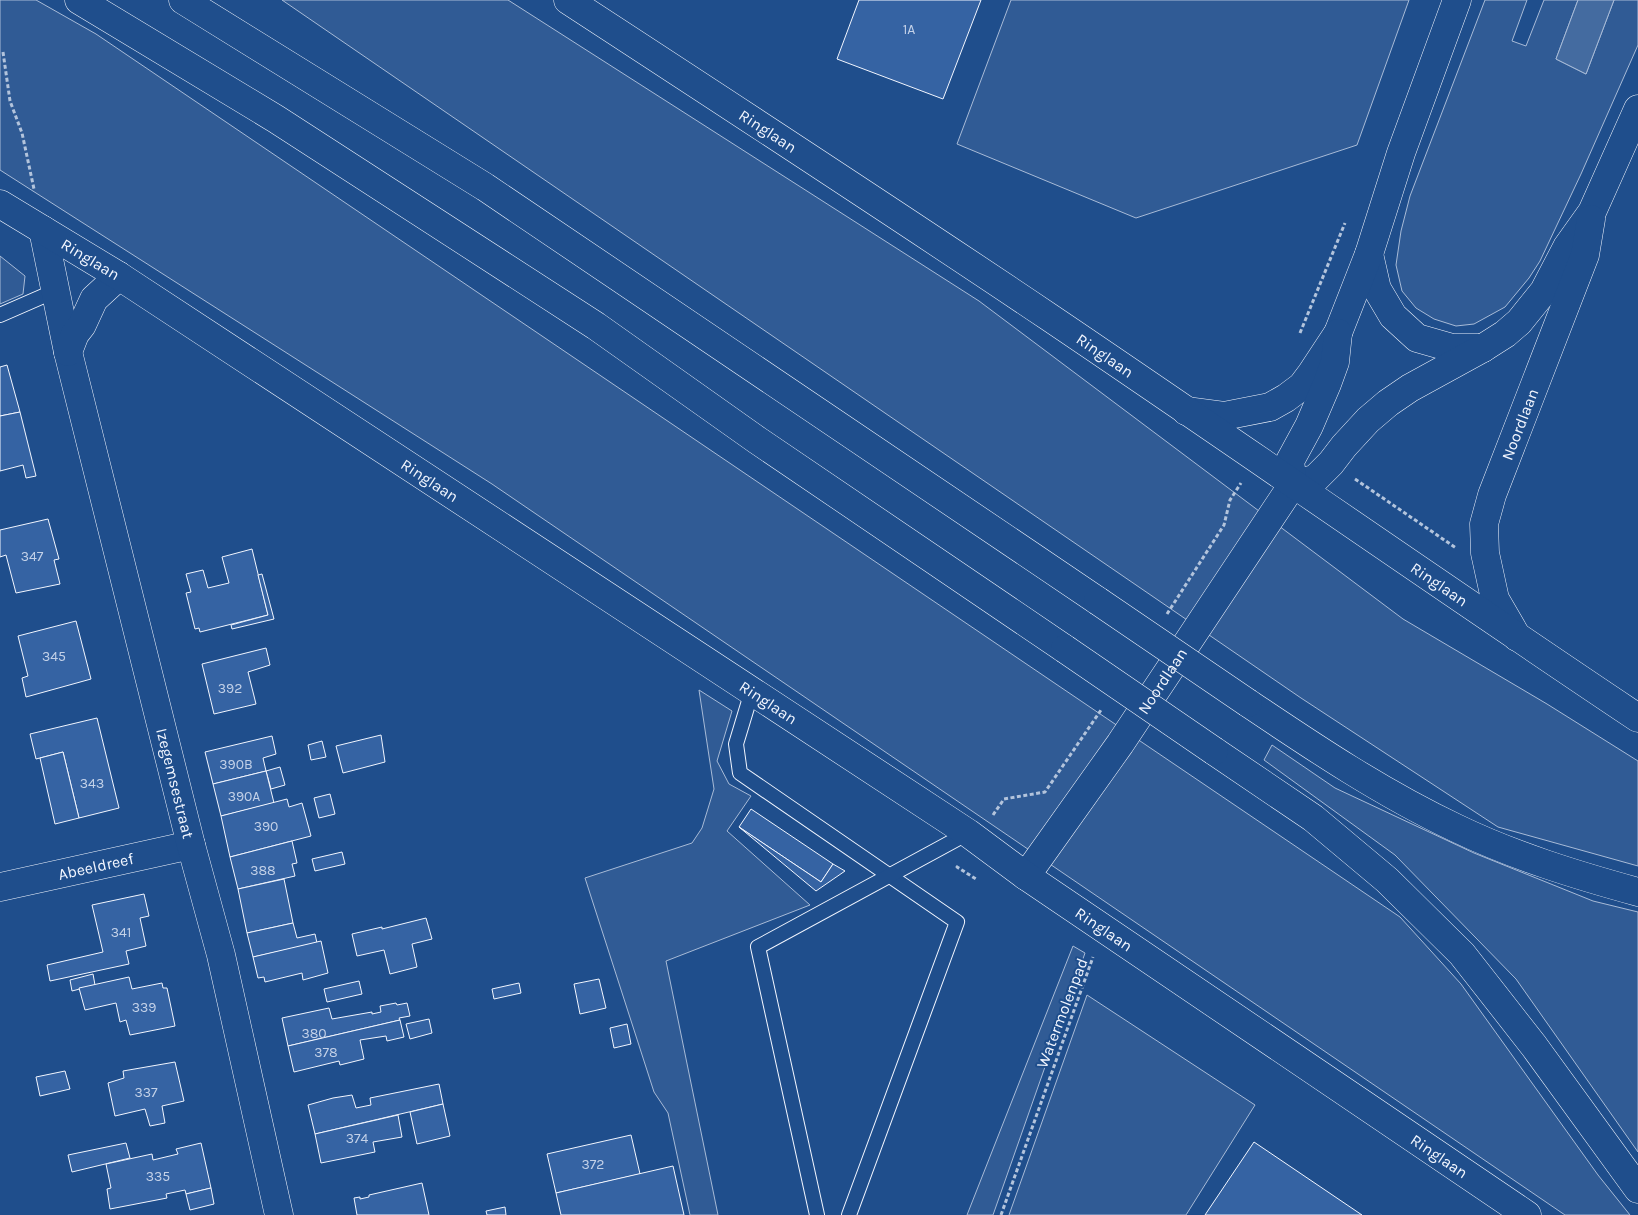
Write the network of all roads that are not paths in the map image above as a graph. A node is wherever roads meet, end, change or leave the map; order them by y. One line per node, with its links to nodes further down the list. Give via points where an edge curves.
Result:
1 (79, 0): 27 (main road, bridge, via 276,118 596,326 757,440 1313,818 1387,880 1462,954)
2 (183, 0): 26 (main road, bridge, via 485,187 1349,770 1456,828 1531,859)
3 (568, 0): 16 (main road, Ringlaan, via 854,186)
4 (1457, 0): 9 (main road)
5 (1638, 109): 7 (main road, Noordlaan)
6 (0, 204): 8 (main road, Ringlaan)
7 (1592, 212): 14 (main road, Noordlaan, via 1532,307 1505,334); 18 (main road, Noordlaan, via 1585,256 1492,495 1484,524 1485,553 1495,599)
8 (43, 230): 10 (main road, Ringlaan); 11 (main road, Izegemsestraat)
9 (1369, 254): 13 (main road); 14 (main road, via 1377,289 1393,316 1418,338 1452,348)
10 (119, 276): 15 (main road, via 94,299); 19 (main road, Ringlaan)
11 (55, 290): 12 (lane); 15 (main road, Izegemsestraat)
12 (0, 315)
13 (1338, 333): 16 (main road, via 1302,386 1270,407 1224,416); 17 (main road, via 1335,362 1327,384 1290,462)
14 (1483, 348): 17 (main road, Noordlaan, via 1388,403 1368,420 1315,479)
15 (68, 352): 22 (main road, Izegemsestraat)
16 (1186, 410): 17 (main road, Ringlaan)
17 (1293, 484): 18 (main road, Ringlaan); 23 (main road, Noordlaan, via 1120,744)
18 (1517, 637): 20 (main road, Ringlaan)
19 (752, 691): 21 (main road, Ringlaan); 24 (lane, via 736,744 740,773)
20 (1638, 718)
21 (968, 833): 23 (main road, Ringlaan); 24 (lane)
22 (191, 845): 25 (main road, Abeeldreef); 28 (main road, Izegemsestraat, via 221,955)
23 (1026, 876): 31 (main road, Ringlaan)
24 (890, 877): 29 (lane, via 758,947); 30 (lane, via 957,922)
25 (0, 887)
26 (1638, 892)
27 (1638, 1189)
28 (279, 1215)
29 (817, 1215)
30 (849, 1215)
31 (1527, 1215)

